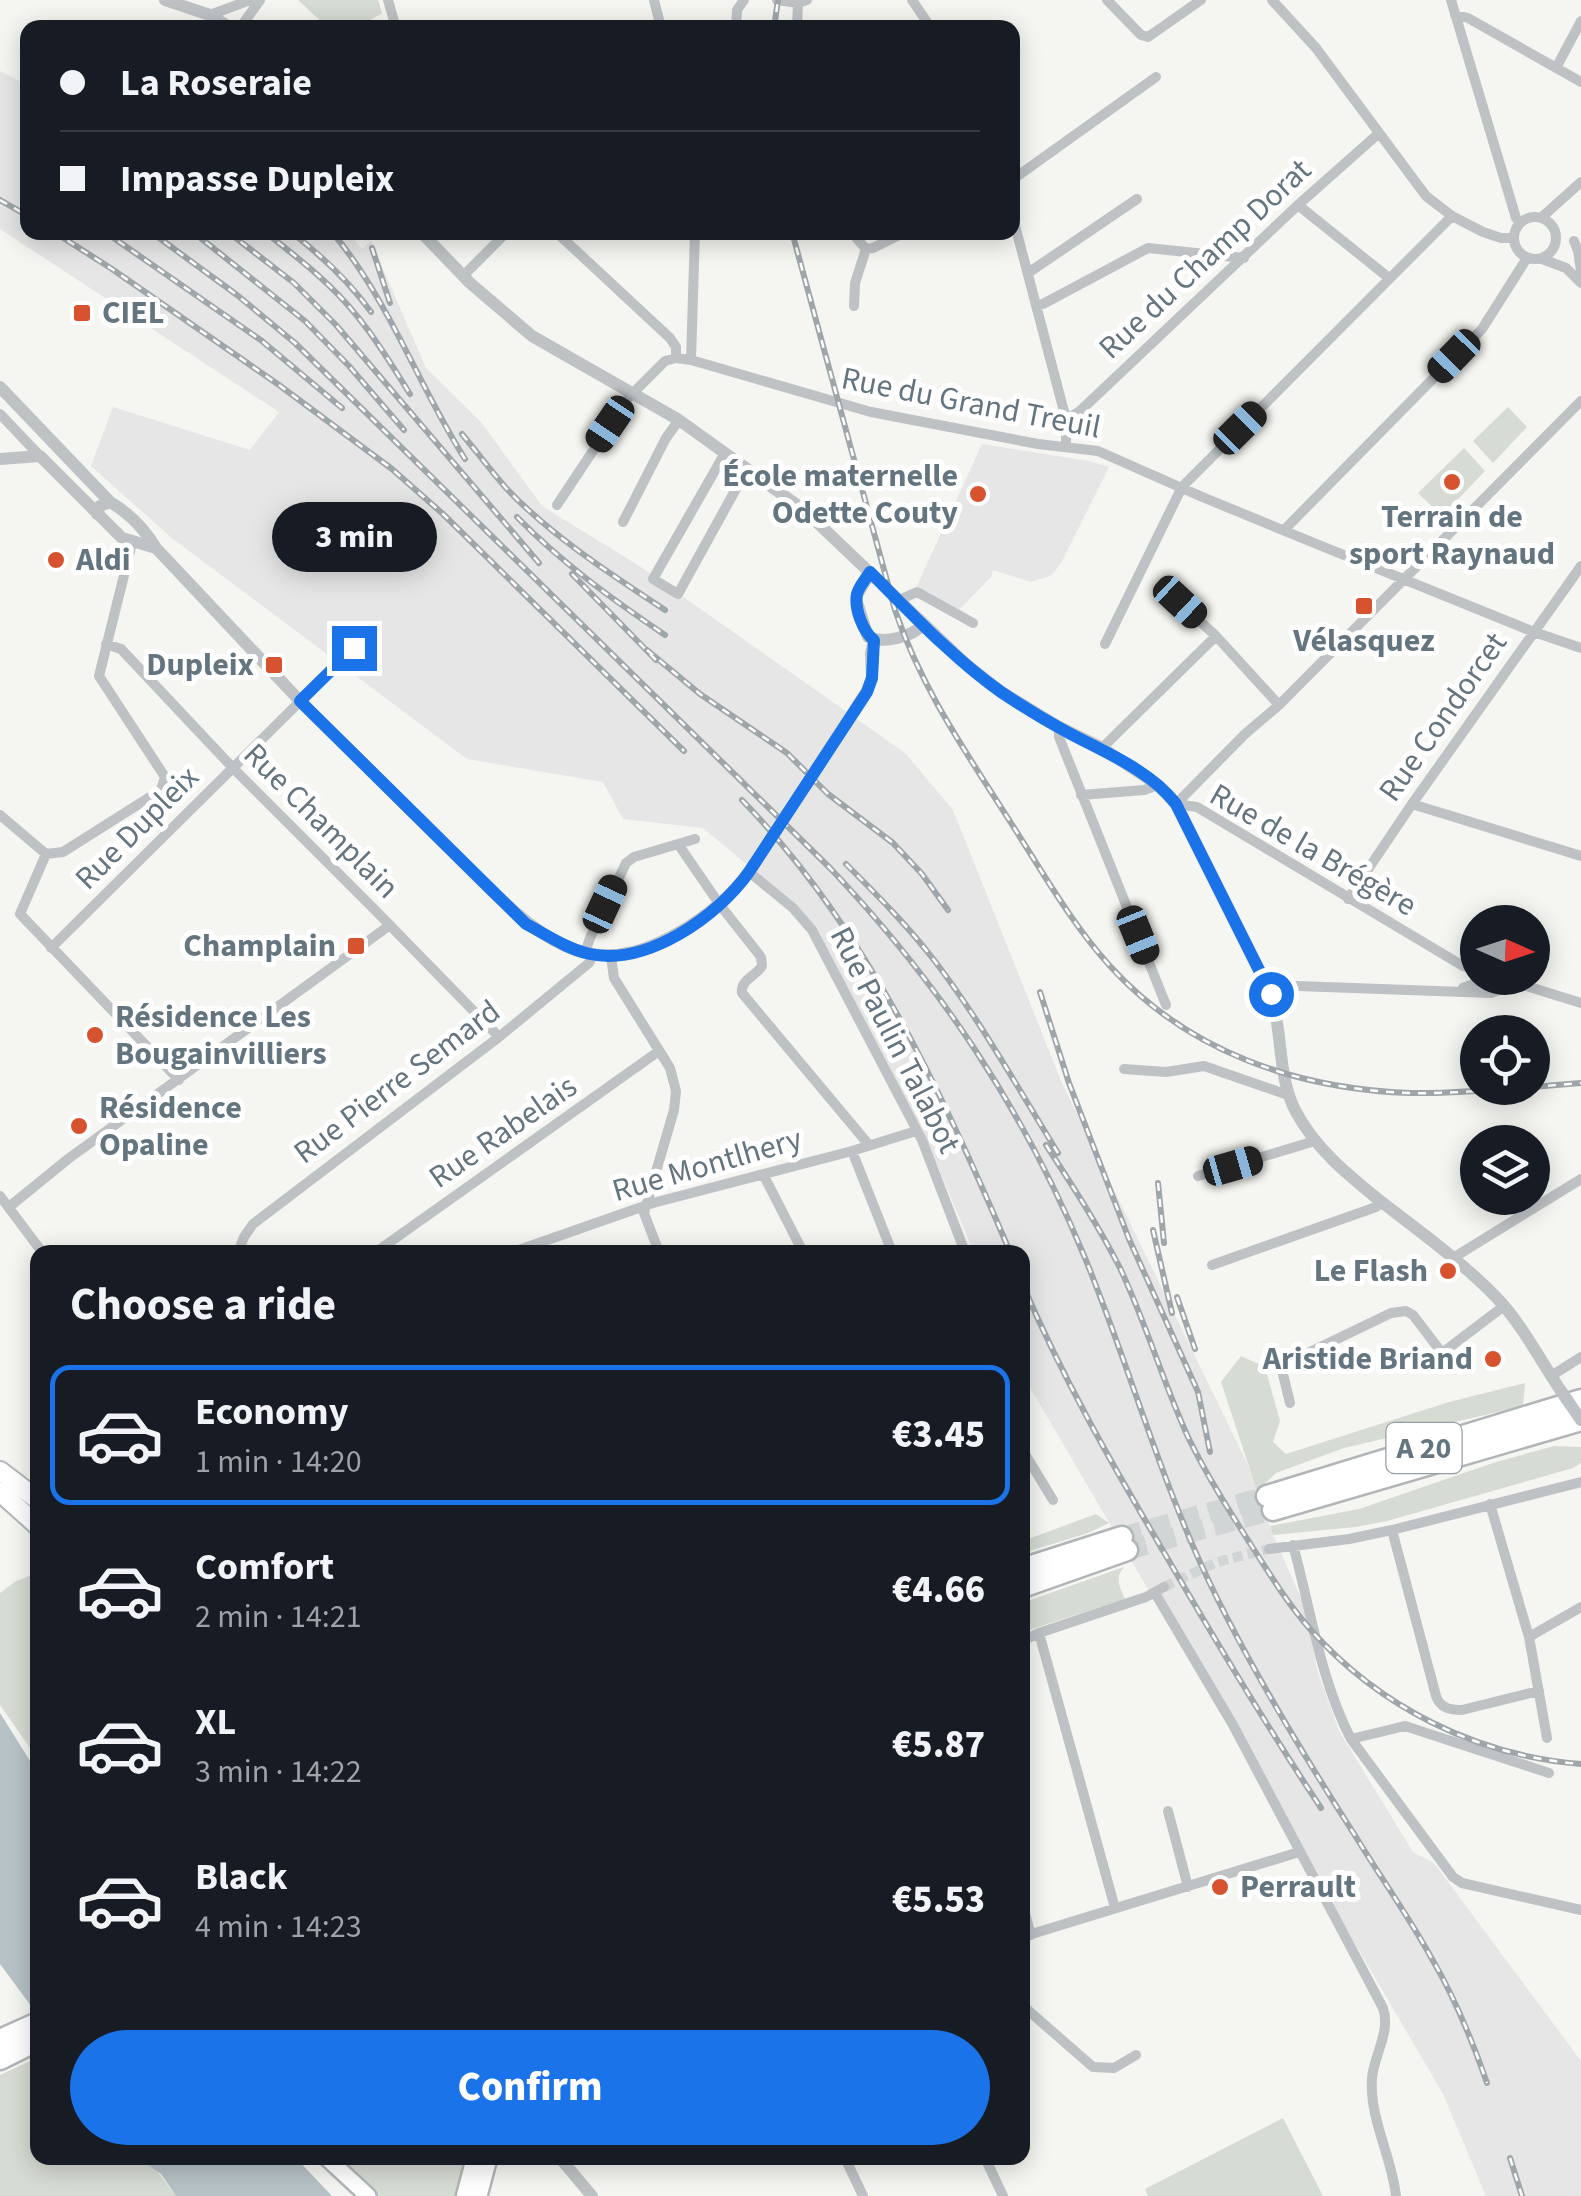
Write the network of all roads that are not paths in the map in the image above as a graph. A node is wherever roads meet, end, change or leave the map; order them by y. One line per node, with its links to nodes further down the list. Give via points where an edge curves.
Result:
1 (165, 0): 9 (street)
2 (250, 0): 9 (street)
3 (777, 0): 8 (street)
4 (1108, 0): 5 (street, via 1148,37)
5 (1200, 0)
6 (1272, 0): 16 (street)
7 (1451, 0): 10 (street)
8 (802, 1)
9 (210, 15): 11 (street)
10 (1456, 15): 13 (street); 23 (street)
11 (218, 20)
12 (1581, 21): 13 (street)
13 (1556, 68): 15 (street)
14 (1156, 77): 17 (street)
15 (1581, 82)
16 (1378, 134): 20 (street, Rue du Champ Dorat); 21 (street, via 1426,196)
17 (1020, 174)
18 (1581, 182): 22 (street)
19 (1137, 198): 39 (street)
20 (1298, 205): 36 (street, Rue du Champ Dorat); 41 (street)
21 (1452, 216): 25 (street); 41 (street)
22 (1542, 217): 23 (street); 24 (street)
23 (1520, 222): 25 (street)
24 (1556, 234): 33 (street); 35 (street)
25 (1514, 238): 37 (street)
26 (428, 240): 40 (street)
27 (499, 240): 40 (street)
28 (565, 240): 46 (street, via 670,338)
29 (695, 240): 45 (street)
30 (858, 240): 34 (street)
31 (886, 240): 34 (street)
32 (1019, 240): 39 (street)
33 (1579, 247): 35 (street); 38 (street)
34 (866, 248): 43 (street)
35 (1546, 255): 37 (street); 42 (street)
36 (1244, 258): 44 (street, via 1148,248); 52 (street, Rue du Champ Dorat)
37 (1527, 258): 65 (street, via 1482,328)
38 (1581, 271)
39 (1028, 273): 44 (street)
40 (462, 276): 49 (street, via 532,336)
41 (1388, 278): 59 (street)
42 (1581, 284)
43 (854, 306)
44 (1036, 306): 52 (street)
45 (694, 330): 46 (street); 47 (street)
46 (676, 352): 47 (street, Rue du Grand Treuil); 49 (street)
47 (691, 360): 54 (street, Rue du Grand Treuil, via 871,412)
48 (0, 387): 60 (street)
49 (633, 393): 53 (street); 61 (street)
50 (1581, 400): 70 (street)
51 (0, 414): 56 (street)
52 (1066, 419): 54 (street)
53 (679, 420): 55 (street); 63 (street)
54 (1066, 446): 59 (street, Rue du Grand Treuil, via 1098,451)
55 (725, 453): 58 (street); 58 (street, via 653,579 678,594)
56 (40, 456): 57 (street); 62 (street)
57 (0, 458)
58 (747, 469): 69 (street, via 804,510)
59 (1182, 487): 65 (street, Rue du Grand Treuil); 80 (street)
60 (110, 502): 62 (street); 64 (street)
61 (556, 505)
62 (97, 514): 66 (street)
63 (623, 522)
64 (141, 529): 66 (street); 67 (street)
65 (1284, 530): 70 (street, Rue du Grand Treuil)
66 (132, 543): 67 (street); 78 (street)
67 (156, 548): 82 (street)
68 (1581, 566): 75 (street, Rue Condorcet)
69 (870, 572): 71 (street); 77 (street, via 857,602)
70 (1402, 578): 75 (street, Rue du Grand Treuil); 83 (street)
71 (898, 600): 73 (street, via 917,592); 74 (street)
72 (1180, 602): 76 (street)
73 (973, 623)
74 (924, 624): 77 (street, via 917,632); 84 (street, via 1000,691)
75 (1534, 632): 81 (street, Rue du Grand Treuil); 90 (street, Rue Condorcet)
76 (1216, 636): 83 (street); 85 (street)
77 (874, 640): 96 (street, bridge, via 867,692)
78 (106, 644): 86 (street, Rue Champlain, via 121,649); 94 (street, via 100,676 165,777 161,790 63,852)
79 (358, 644): 82 (street, Rue Dupleix)
80 (1105, 644)
81 (1581, 648)
82 (300, 701): 86 (street, Rue Dupleix); 101 (street, via 526,924)
83 (1279, 705): 89 (street)
84 (1059, 727): 85 (street); 88 (street)
85 (1102, 748): 87 (street)
86 (233, 768): 99 (street, Rue Champlain); 100 (street, Rue Dupleix)
87 (1158, 786): 88 (street); 89 (street)
88 (1081, 795): 110 (street)
89 (1176, 804): 97 (street, Rue de la Brégère, via 1196,807); 104 (street)
90 (1412, 804): 95 (street); 97 (street, Rue Condorcet)
91 (0, 814): 94 (street)
92 (694, 839): 93 (street)
93 (678, 844): 98 (street); 101 (street, via 626,864 590,938)
94 (46, 854): 100 (street, via 20,914)
95 (1581, 856)
96 (752, 868): 98 (street); 116 (street, Rue Paulin Talabot, via 812,930)
97 (1348, 899): 103 (street, Rue de la Brégère)
98 (720, 905): 102 (street, via 652,948); 118 (street, via 763,961 742,994)
99 (390, 925): 111 (street, Rue Champlain); 114 (street)
100 (51, 948): 114 (street)
101 (589, 954): 102 (street); 111 (street, Rue Pierre Semard, via 589,962)
102 (611, 957): 112 (street, via 614,978)
103 (1460, 964)
104 (1267, 985): 106 (street); 115 (street)
105 (1460, 989): 106 (street)
106 (1457, 990): 107 (street)
107 (1460, 990)
108 (1550, 993): 109 (street)
109 (1581, 1003)
110 (1166, 1006)
111 (499, 1037): 128 (street, Rue Pierre Semard, via 253,1224)
112 (659, 1051): 125 (street, via 676,1091); 129 (street, Rue Rabelais)
113 (1124, 1069): 115 (street, via 1204,1066)
114 (179, 1080): 126 (street)
115 (1288, 1094): 117 (street)
116 (916, 1131): 118 (street, Rue Montlhery); 134 (street, Rue Paulin Talabot)
117 (1315, 1141): 121 (street); 124 (street)
118 (868, 1145): 119 (street, Rue Montlhery)
119 (852, 1151): 120 (street, Rue Montlhery); 133 (street)
120 (763, 1174): 125 (street, Rue Montlhery); 132 (street)
121 (1198, 1176)
122 (1581, 1180): 135 (street)
123 (0, 1196): 126 (street)
124 (1383, 1202): 135 (street); 136 (street)
125 (644, 1206): 130 (street, Rue Montlhery); 131 (street)
126 (8, 1207): 127 (street)
127 (37, 1245)
128 (241, 1245)
129 (386, 1245)
130 (546, 1245)
131 (656, 1245)
132 (799, 1245)
133 (889, 1245)
134 (962, 1245)
135 (1453, 1258): 137 (street)
136 (1212, 1265)
137 (1504, 1306): 139 (street); 141 (street, via 1442,1353 1413,1315 1391,1313 1281,1366)
138 (1581, 1357): 139 (street)
139 (1551, 1376): 142 (street, bridge)
140 (1581, 1400): 142 (highway, A 20, via 1270,1503)
141 (1290, 1403)
142 (1581, 1420)
143 (1030, 1463): 148 (street)
144 (0, 1470): 147 (main road)
145 (1581, 1482): 149 (street)
146 (0, 1492): 150 (main road)
147 (30, 1494)
148 (1053, 1500)
149 (1490, 1504): 151 (street); 159 (street)
150 (30, 1519)
151 (1392, 1530): 152 (street); 160 (street, via 1441,1705 1462,1710)
152 (1293, 1545): 153 (street); 162 (street, via 1328,1684)
153 (1269, 1549)
154 (1030, 1567): 155 (highway, via 1124,1544)
155 (1030, 1585)
156 (1581, 1607): 159 (street)
157 (1039, 1633): 158 (street); 165 (street, via 1160,1590); 167 (street)
158 (1030, 1637)
159 (1529, 1637): 160 (street)
160 (1539, 1691): 161 (street)
161 (1547, 1738)
162 (1351, 1740): 163 (street, via 1405,1726); 168 (street, via 1462,1884)
163 (1549, 1773)
164 (1168, 1810): 166 (street)
165 (1300, 1852): 166 (street); 188 (street, via 1387,2020 1372,2078)
166 (1188, 1888): 167 (street)
167 (1116, 1908): 169 (street)
168 (1581, 1910)
169 (1030, 1935)
170 (1030, 2013): 174 (street, via 1094,2067 1114,2068)
171 (30, 2026): 172 (highway)
172 (0, 2040)
173 (30, 2044): 175 (highway)
174 (1136, 2055)
175 (0, 2059)
176 (335, 2165): 182 (main road)
177 (475, 2165): 183 (highway)
178 (488, 2165): 184 (main road)
179 (566, 2165): 185 (street)
180 (848, 2165): 186 (street)
181 (988, 2165): 187 (street)
182 (368, 2196)
183 (468, 2196)
184 (479, 2196)
185 (592, 2196)
186 (862, 2196)
187 (1003, 2196)
188 (1396, 2196)

